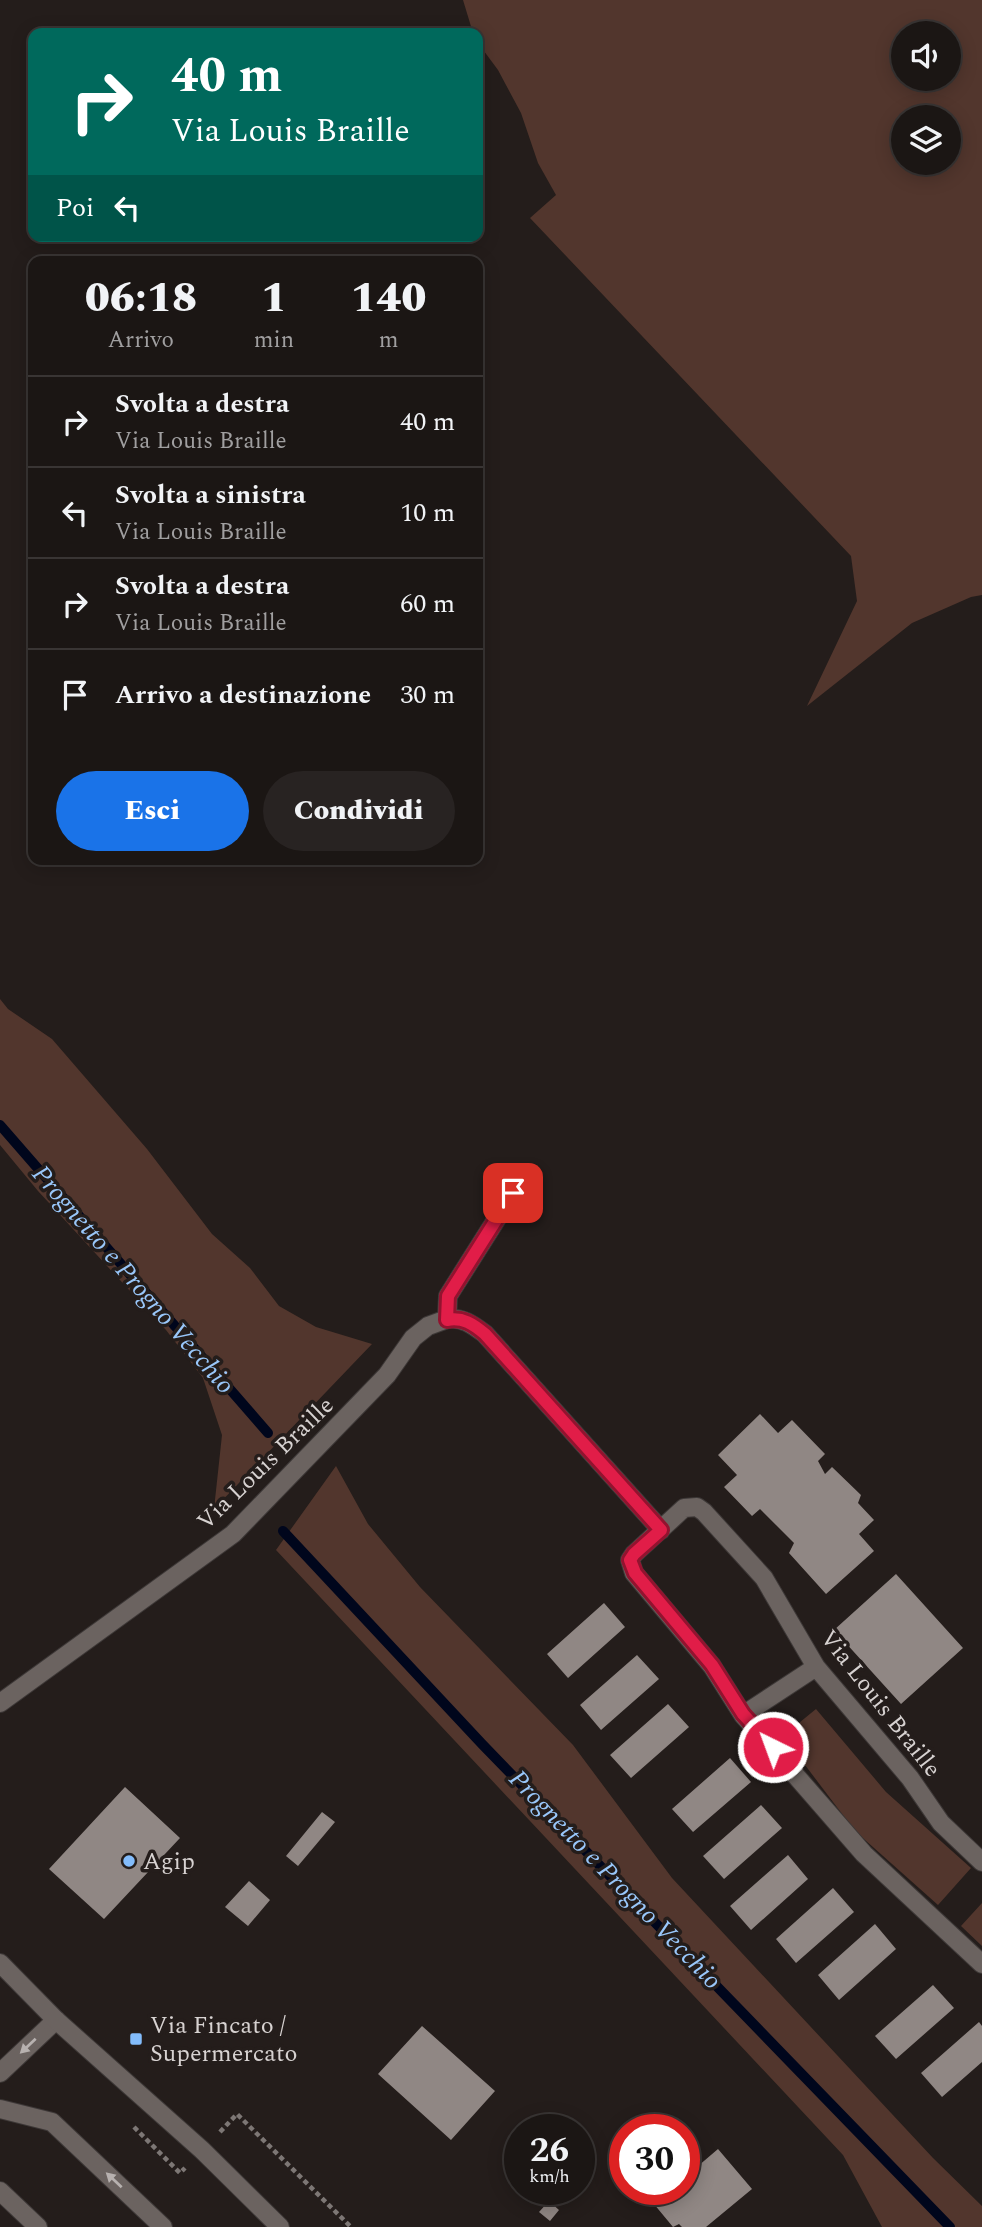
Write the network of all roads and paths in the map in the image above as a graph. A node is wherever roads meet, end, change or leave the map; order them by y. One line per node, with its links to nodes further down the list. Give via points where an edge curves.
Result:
1 (513, 1193): 2 (street, via 448,1296)
2 (447, 1320): 3 (street, via 470,1322 485,1334); 5 (street, Via Louis Braille, via 428,1326 413,1338 387,1375 233,1534)
3 (661, 1530): 4 (street, Via Louis Braille, via 684,1508 697,1507 704,1512 764,1578); 6 (street, Via Louis Braille, via 634,1554 632,1567 712,1665)
4 (816, 1667): 6 (street); 7 (street, Via Louis Braille, via 910,1778 941,1823)
5 (0, 1703)
6 (743, 1714): 9 (street, Via Louis Braille, via 864,1854)
7 (982, 1862)
8 (0, 1964): 10 (street)
9 (982, 1964)
10 (56, 2020): 11 (street, one-way to 11); 16 (street, via 202,2150)
11 (0, 2073)
12 (0, 2109): 15 (street, one-way to 12, via 52,2122)
13 (0, 2191): 14 (street)
14 (38, 2227)
15 (163, 2227)
16 (280, 2227)

